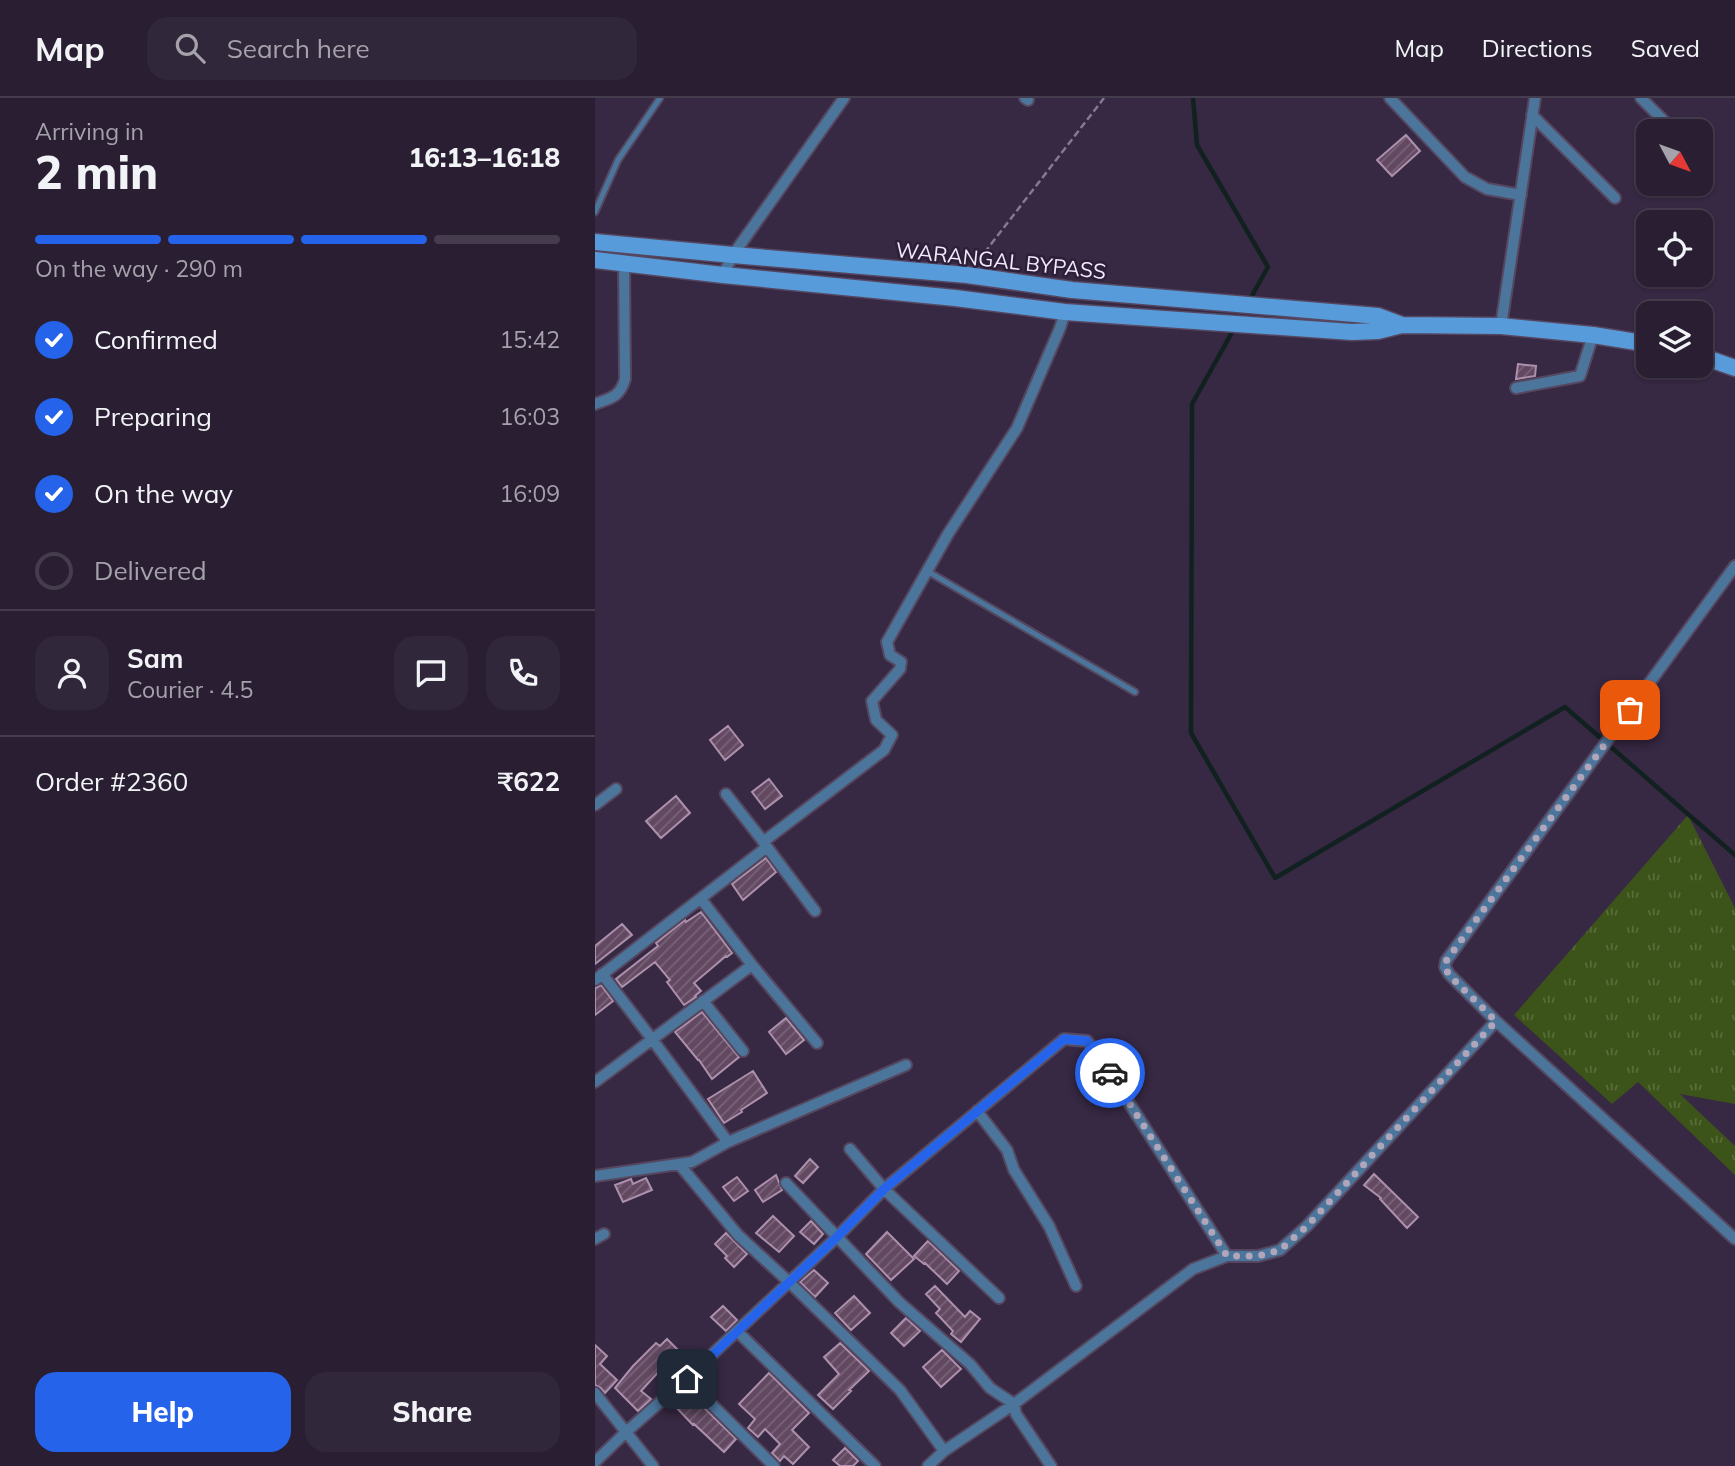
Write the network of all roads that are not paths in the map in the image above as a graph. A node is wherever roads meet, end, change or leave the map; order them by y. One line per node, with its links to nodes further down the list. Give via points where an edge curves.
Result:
1 (660, 98): 10 (lane, via 618,160)
2 (844, 98): 12 (street)
3 (1390, 98): 8 (street, via 1465,177 1487,189)
4 (1641, 98): 7 (street)
5 (1534, 99): 6 (street)
6 (1532, 115): 8 (street); 9 (street)
7 (1662, 119)
8 (1521, 195): 18 (street)
9 (1615, 198)
10 (595, 212)
11 (595, 242): 12 (main road, WARANGAL BYPASS)
12 (733, 255): 15 (street); 17 (main road, WARANGAL BYPASS, via 1378,316)
13 (595, 260): 14 (main road, WARANGAL BYPASS)
14 (624, 263): 15 (main road, WARANGAL BYPASS); 24 (street, via 625,379 615,396)
15 (723, 275): 16 (main road, WARANGAL BYPASS)
16 (1065, 312): 17 (main road, WARANGAL BYPASS, via 1352,332); 26 (street, via 1017,428)
17 (1402, 325): 18 (main road, WARANGAL BYPASS)
18 (1501, 326): 19 (main road, WARANGAL BYPASS)
19 (1593, 335): 20 (main road, WARANGAL BYPASS); 23 (street, via 1580,376)
20 (1636, 342)
21 (1713, 360): 22 (main road)
22 (1735, 368)
23 (1516, 388)
24 (595, 404)
25 (1735, 566): 37 (street, via 1446,961 1449,975)
26 (927, 571): 27 (lane); 31 (street, via 887,642 890,655 901,668 872,701 876,720 892,735 884,750)
27 (1135, 692)
28 (616, 789): 30 (street)
29 (726, 794): 31 (street)
30 (595, 805)
31 (765, 845): 32 (street); 33 (street)
32 (701, 899): 34 (street); 35 (street)
33 (815, 911)
34 (752, 965): 36 (street); 39 (street)
35 (598, 977): 38 (street)
36 (703, 1002): 38 (street); 40 (street)
37 (1496, 1021): 51 (street); 52 (street, via 1280,1250)
38 (652, 1039): 42 (street); 44 (street)
39 (817, 1043)
40 (743, 1051)
41 (906, 1065): 44 (street)
42 (595, 1082)
43 (977, 1111): 49 (street); 52 (street, via 1064,1039 1087,1041); 54 (street, via 1006,1150 1049,1226)
44 (728, 1142): 46 (street, via 692,1162)
45 (850, 1149): 49 (street)
46 (679, 1164): 47 (street); 53 (street, via 738,1235)
47 (595, 1176)
48 (786, 1183): 50 (street)
49 (884, 1189): 50 (street); 55 (street)
50 (837, 1237): 53 (street); 59 (street, via 899,1302)
51 (1735, 1239)
52 (1227, 1256): 59 (street, via 1193,1269)
53 (789, 1281): 56 (street); 61 (street, via 900,1390)
54 (1076, 1286)
55 (999, 1298)
56 (737, 1331): 57 (street); 65 (street)
57 (687, 1379): 60 (street); 64 (street)
58 (595, 1393): 60 (street)
59 (1014, 1404): 61 (street); 67 (street)
60 (625, 1433): 62 (street); 63 (street)
61 (944, 1451): 66 (street)
62 (595, 1462)
63 (653, 1466)
64 (774, 1466)
65 (875, 1466)
66 (928, 1466)
67 (1051, 1466)

